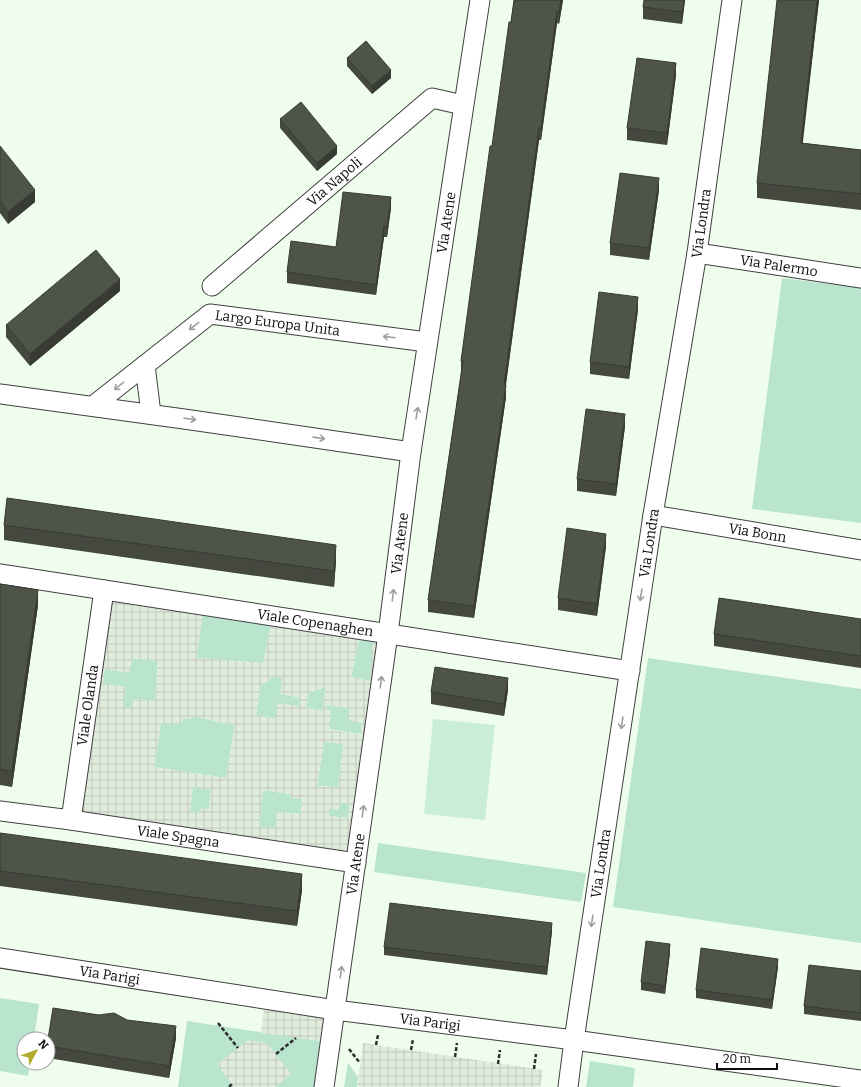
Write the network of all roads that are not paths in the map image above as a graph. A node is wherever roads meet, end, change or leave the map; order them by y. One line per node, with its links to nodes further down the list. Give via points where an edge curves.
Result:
1 (480, 0): 3 (street, Via Atene)
2 (732, 0): 4 (street, Via Londra)
3 (463, 105): 6 (street, Via Napoli, via 432,98); 7 (street, Via Atene)
4 (697, 253): 5 (street, Via Palermo); 13 (street, Via Londra)
5 (861, 278)
6 (212, 286)
7 (427, 342): 8 (street, Largo Europa Unita, one-way to 8, via 210,314); 12 (street, Via Atene, one-way to 7)
8 (145, 365): 10 (street, Largo Europa Unita, one-way to 10); 11 (street)
9 (0, 394): 10 (street)
10 (93, 406): 11 (street)
11 (151, 414): 12 (street, one-way to 12)
12 (411, 452): 17 (street, Via Atene, one-way to 12)
13 (654, 515): 14 (street, Via Bonn); 18 (street, Via Londra, one-way to 18)
14 (861, 550)
15 (0, 574): 16 (street, Viale Copenaghen)
16 (104, 590): 17 (street, Viale Copenaghen); 20 (street, Viale Olanda)
17 (388, 634): 18 (street, Viale Copenaghen); 21 (street, Via Atene, one-way to 17)
18 (630, 671): 24 (street, Via Londra, one-way to 24)
19 (0, 811): 20 (street, Viale Spagna)
20 (71, 820): 21 (street, Viale Spagna)
21 (356, 864): 23 (street, Via Atene, one-way to 21)
22 (0, 958): 23 (street, Via Parigi)
23 (336, 1010): 24 (street, Via Parigi); 26 (street, Via Atene)
24 (574, 1040): 25 (street, Via Parigi); 27 (street, Via Londra)
25 (861, 1080)
26 (324, 1087)
27 (568, 1087)

